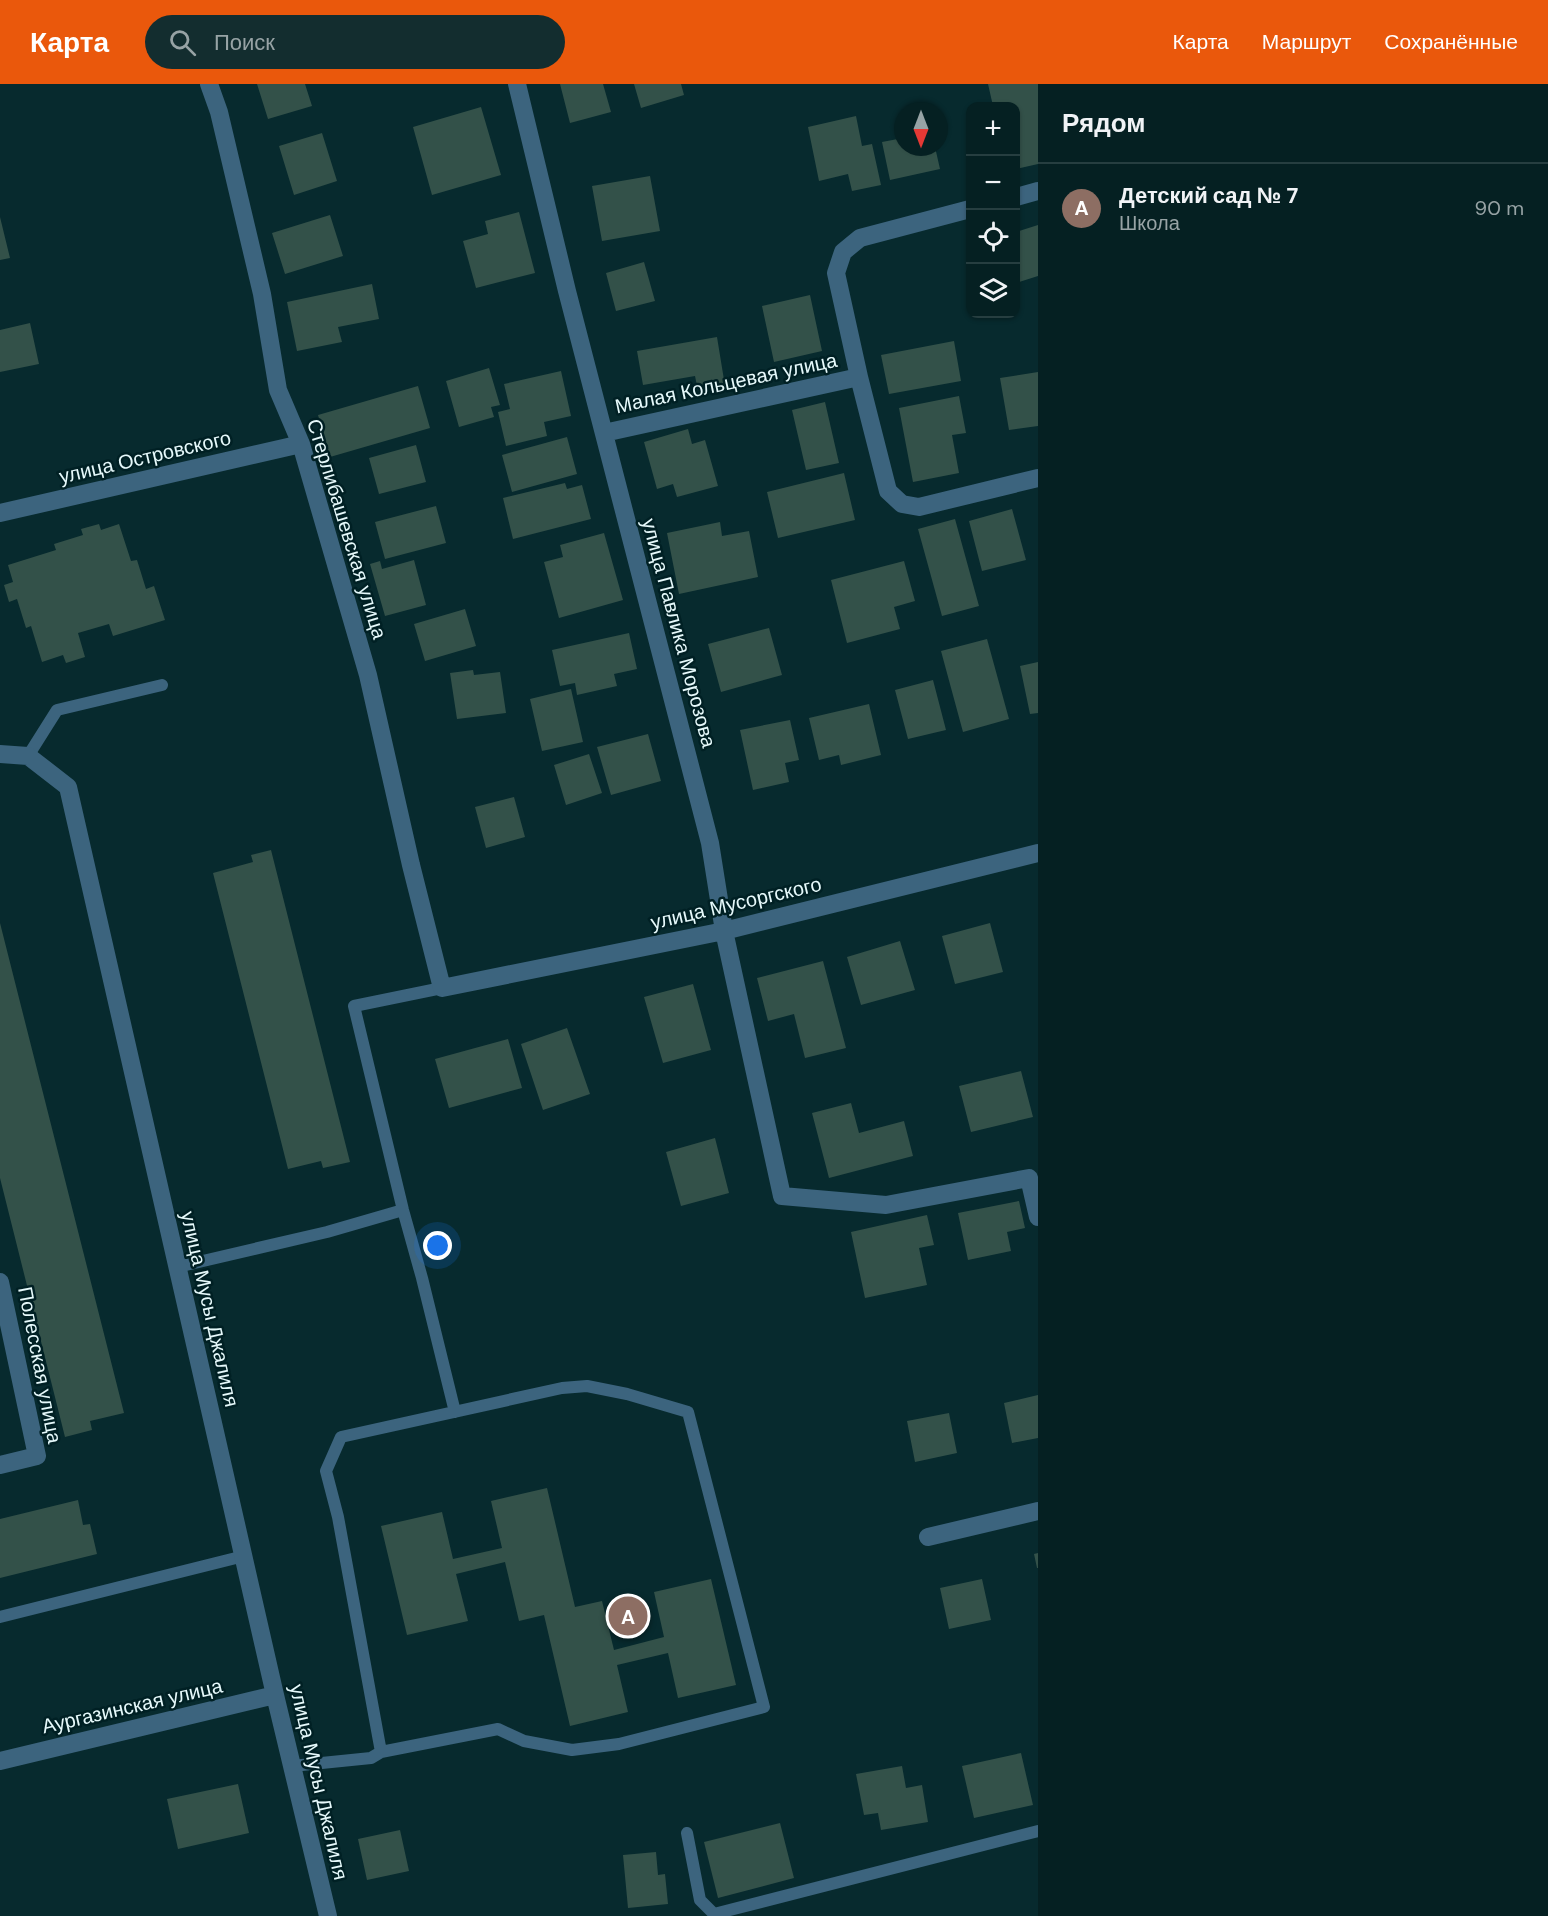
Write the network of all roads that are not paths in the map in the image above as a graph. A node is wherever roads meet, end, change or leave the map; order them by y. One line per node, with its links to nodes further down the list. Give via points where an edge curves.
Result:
1 (209, 84): 8 (street, Стерлибашевская улица, via 259,283 278,390)
2 (517, 84): 7 (street, улица Павлика Морозова)
3 (1038, 191): 4 (street)
4 (1020, 196)
5 (966, 210): 6 (street, Малая Кольцевая улица, via 860,238 843,252 836,273)
6 (859, 377): 7 (street, Малая Кольцевая улица); 9 (street, Малая Кольцевая улица, via 888,491 902,504 919,507)
7 (604, 433): 15 (street, улица Павлика Морозова, via 710,843)
8 (301, 444): 10 (street, улица Островского); 16 (street, Стерлибашевская улица, via 368,675)
9 (1038, 478)
10 (0, 513)
11 (162, 686): 13 (lane, via 57,710)
12 (0, 754): 13 (street)
13 (28, 756): 19 (street, улица Мусы Джалиля, via 68,787)
14 (1038, 853): 15 (street, улица Мусоргского)
15 (724, 932): 16 (street, улица Мусоргского); 18 (street, улица Павлика Морозова, via 782,1196 886,1205 1029,1178)
16 (442, 988): 17 (lane, via 354,1006)
17 (403, 1210): 19 (lane); 21 (lane)
18 (1038, 1217)
19 (177, 1267): 25 (street, улица Мусы Джалиля)
20 (0, 1282): 22 (street, Полесская улица, via 37,1456)
21 (455, 1412): 28 (lane, via 341,1437 326,1471); 28 (lane, via 561,1388 587,1386 687,1412 764,1707 619,1744 572,1750 524,1741 498,1729)
22 (0, 1465)
23 (1038, 1511): 24 (street)
24 (928, 1537)
25 (244, 1556): 26 (lane); 27 (street, улица Мусы Джалиля)
26 (0, 1617)
27 (275, 1695): 29 (street, Аургазинская улица); 30 (street, улица Мусы Джалиля)
28 (381, 1752): 30 (lane, via 371,1758)
29 (0, 1761)
30 (292, 1766): 33 (street, улица Мусы Джалиля)
31 (1038, 1831): 32 (lane, via 714,1914 700,1900)
32 (687, 1833)
33 (328, 1916)

